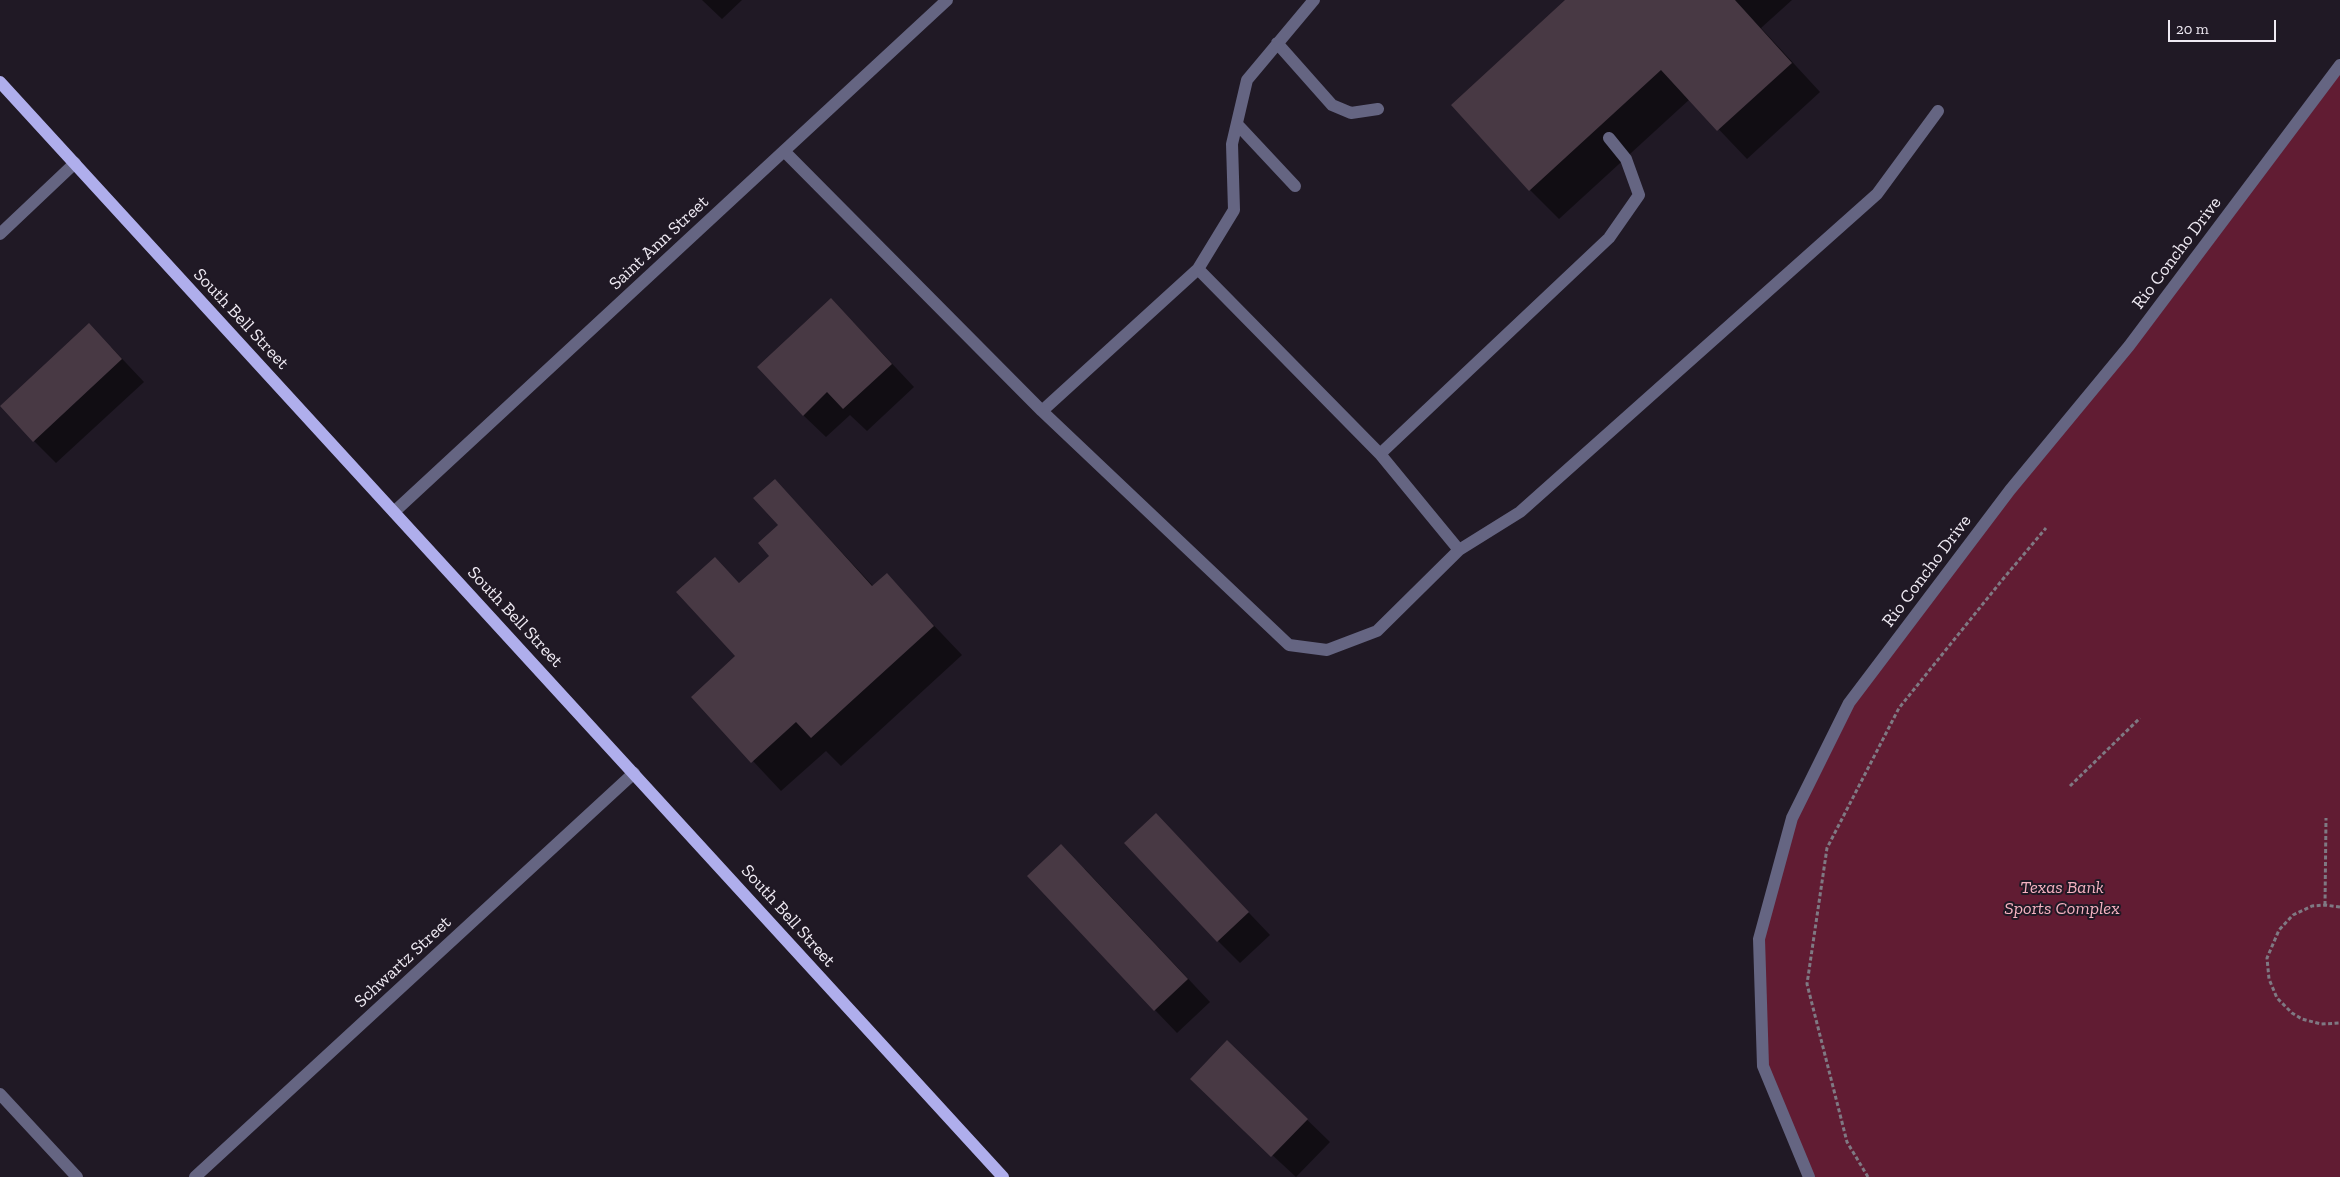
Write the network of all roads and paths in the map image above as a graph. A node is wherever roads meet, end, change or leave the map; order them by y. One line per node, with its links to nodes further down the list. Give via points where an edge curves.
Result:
1 (947, 0): 10 (street, Saint Ann Street)
2 (1314, 0): 3 (street)
3 (1277, 43): 6 (street, via 1332,105 1352,113); 8 (street, via 1247,80)
4 (2340, 65): 31 (street, Rio Concho Drive, via 2130,346 2010,490 1850,703 1792,818 1760,938 1763,1066)
5 (0, 82): 11 (main road, South Bell Street)
6 (1378, 109)
7 (1938, 111): 19 (street, via 1877,194 1520,512)
8 (1236, 124): 12 (street); 14 (street, via 1232,144 1234,210)
9 (1610, 138): 16 (street, via 1626,159 1639,195 1609,238)
10 (784, 151): 15 (street); 17 (street, Saint Ann Street)
11 (75, 163): 13 (street); 17 (main road, South Bell Street)
12 (1295, 186)
13 (0, 234)
14 (1198, 269): 15 (street); 16 (street)
15 (1042, 411): 19 (street, via 1289,645 1328,650 1377,631)
16 (1380, 454): 19 (street)
17 (394, 512): 21 (main road, South Bell Street)
18 (2046, 528): 32 (path, via 1899,708 1827,848 1807,984 1847,1142)
19 (1459, 550)
20 (2140, 718): 22 (path)
21 (634, 773): 29 (street, Schwartz Street); 30 (main road, South Bell Street)
22 (2070, 786)
23 (2326, 818): 24 (path)
24 (2325, 905): 25 (path); 26 (path, via 2312,906 2293,915 2278,930 2267,958 2269,979 2277,998 2292,1013 2321,1024)
25 (2340, 908)
26 (2340, 1023)
27 (0, 1094): 28 (street)
28 (77, 1177)
29 (195, 1177)
30 (1003, 1177)
31 (1809, 1177)
32 (1868, 1177)

